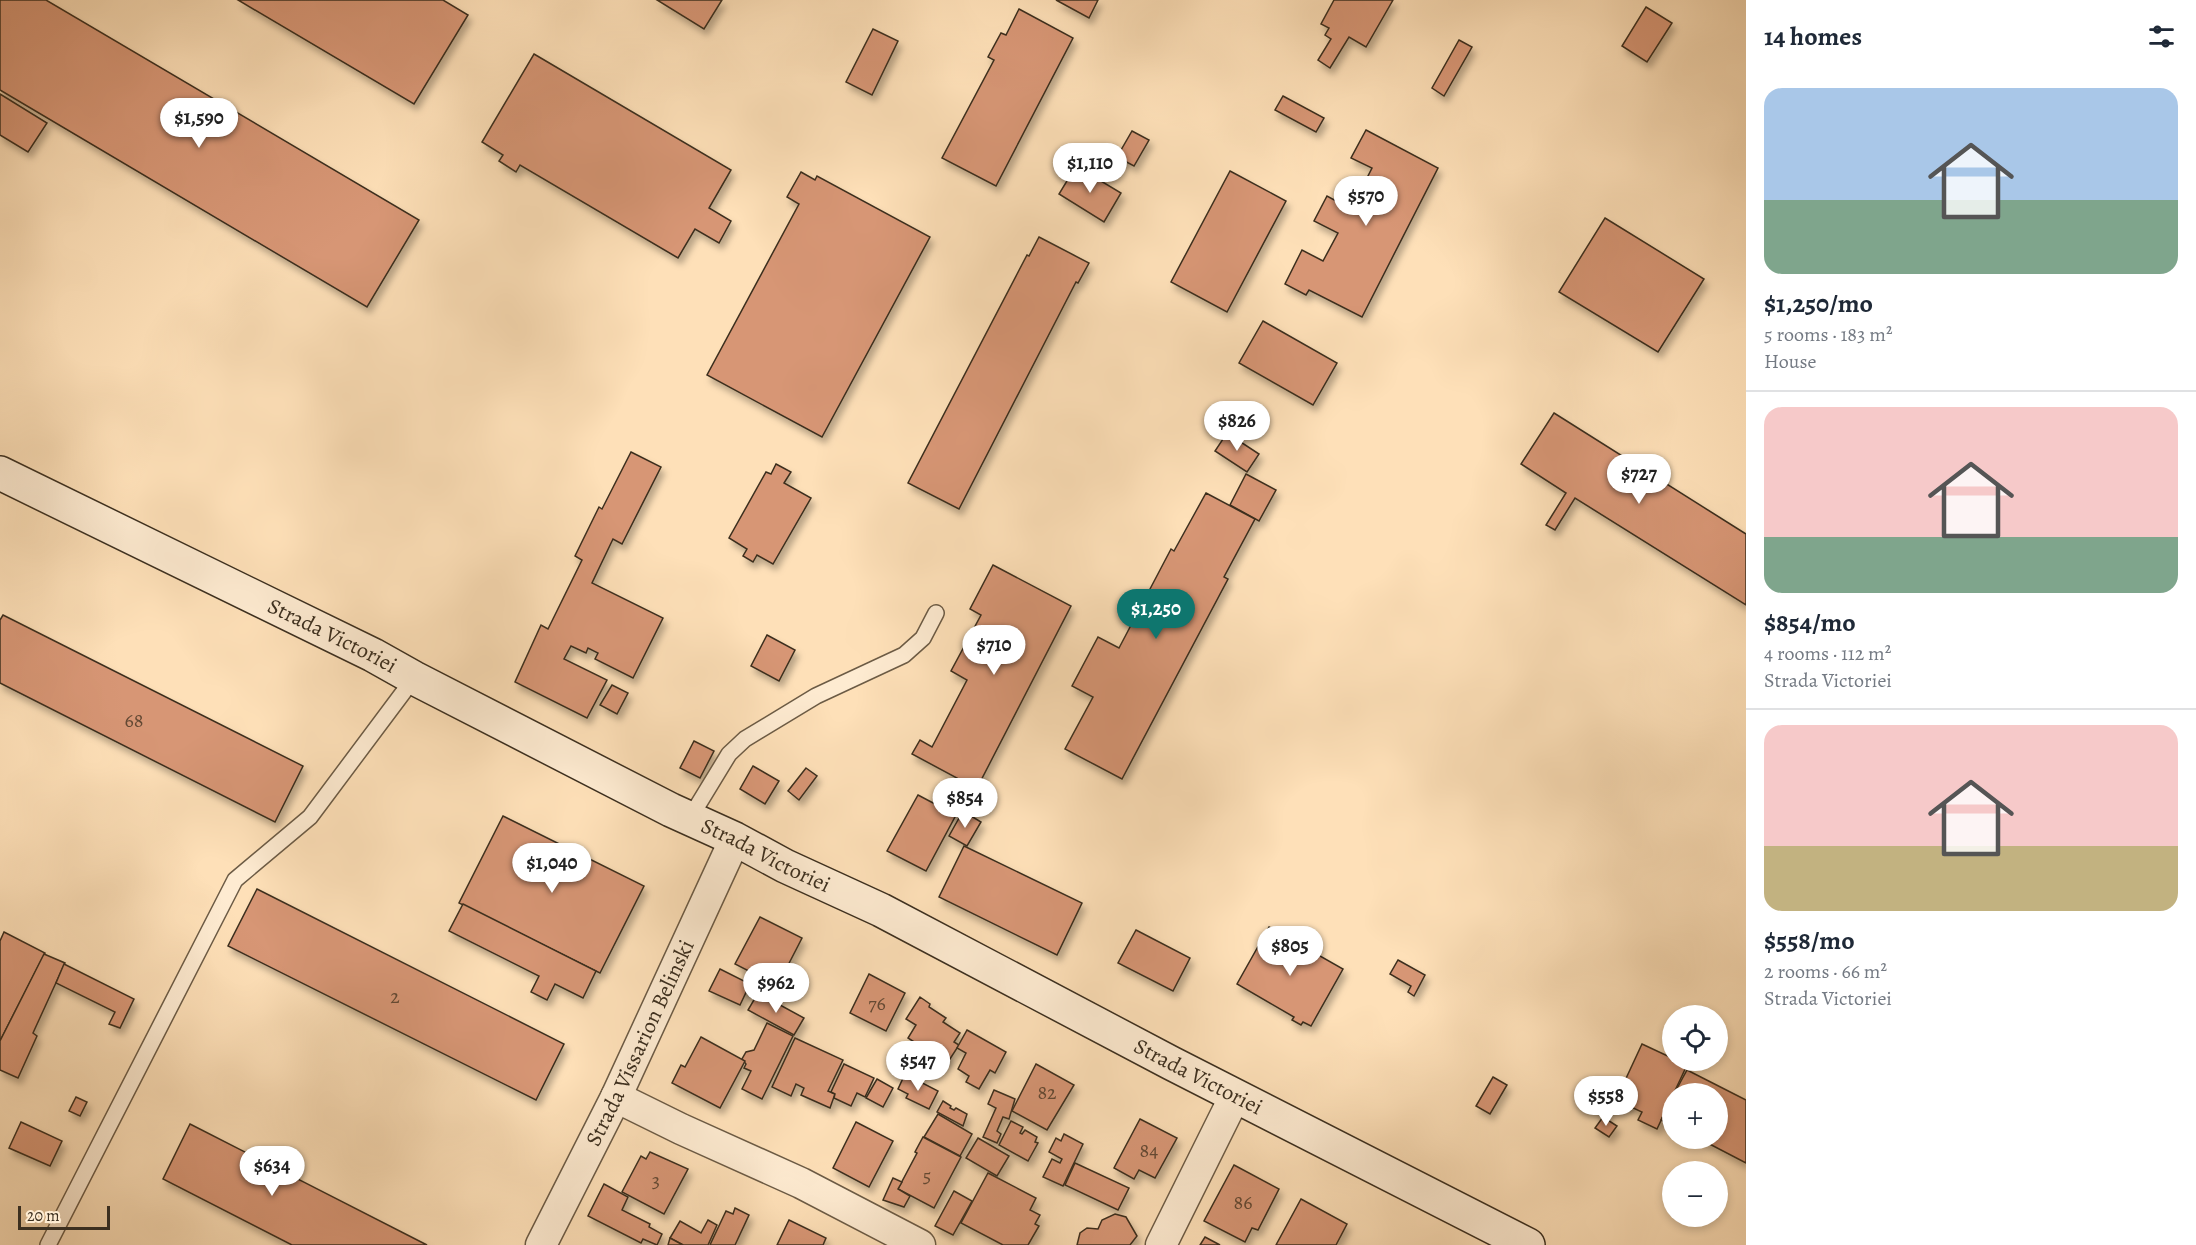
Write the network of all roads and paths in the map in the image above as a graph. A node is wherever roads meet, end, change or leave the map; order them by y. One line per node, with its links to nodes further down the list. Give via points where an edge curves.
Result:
1 (0, 473): 3 (street, Strada Victoriei)
2 (936, 614): 4 (lane, via 923,638 904,655 816,696 745,739 729,754)
3 (414, 678): 4 (street, Strada Victoriei); 9 (lane, via 310,817 235,880)
4 (690, 818): 5 (street, Strada Victoriei)
5 (735, 839): 6 (street, Strada Victoriei, via 881,910); 7 (street, Strada Vissarion Belinski)
6 (1235, 1096): 12 (street); 13 (street, Strada Victoriei)
7 (616, 1097): 8 (street, via 801,1183); 10 (street, Strada Vissarion Belinski)
8 (873, 1235): 11 (street)
9 (48, 1245)
10 (541, 1245)
11 (920, 1245)
12 (1161, 1245)
13 (1528, 1245)

